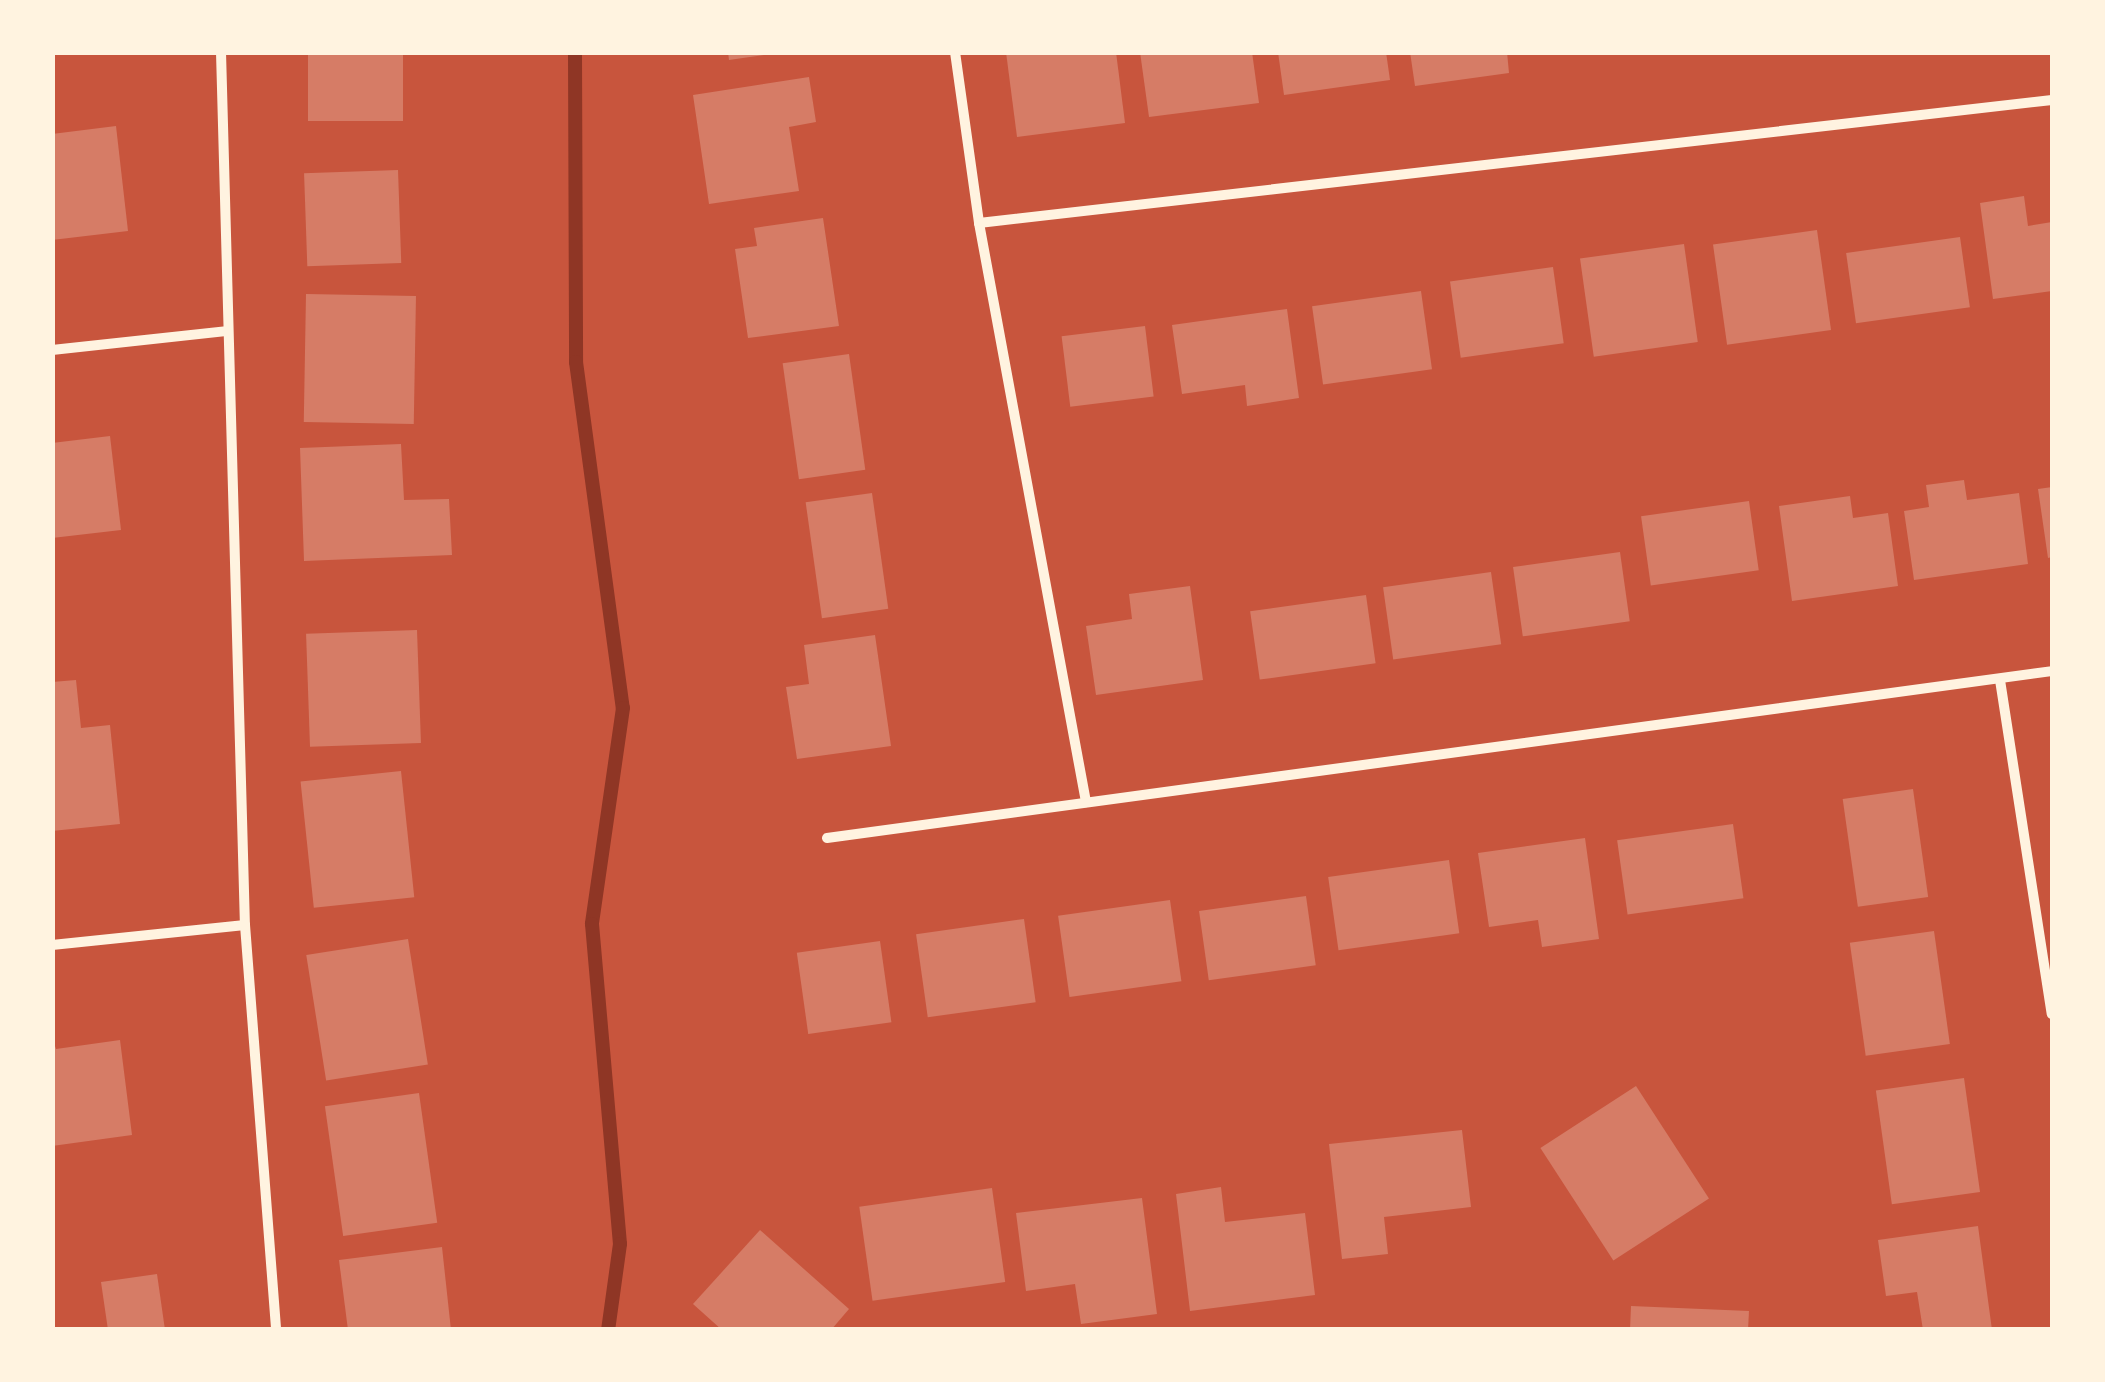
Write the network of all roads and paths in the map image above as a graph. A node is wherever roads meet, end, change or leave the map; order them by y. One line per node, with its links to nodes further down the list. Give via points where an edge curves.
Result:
1 (221, 52): 5 (street)
2 (955, 52): 4 (street)
3 (2052, 100): 4 (street)
4 (979, 223): 9 (street)
5 (226, 331): 6 (street); 11 (street)
6 (52, 350)
7 (2052, 671): 8 (street)
8 (2000, 680): 9 (street); 13 (street)
9 (1086, 802): 10 (street)
10 (826, 838)
11 (245, 925): 12 (street); 14 (street)
12 (52, 945)
13 (2052, 1014)
14 (276, 1330)

